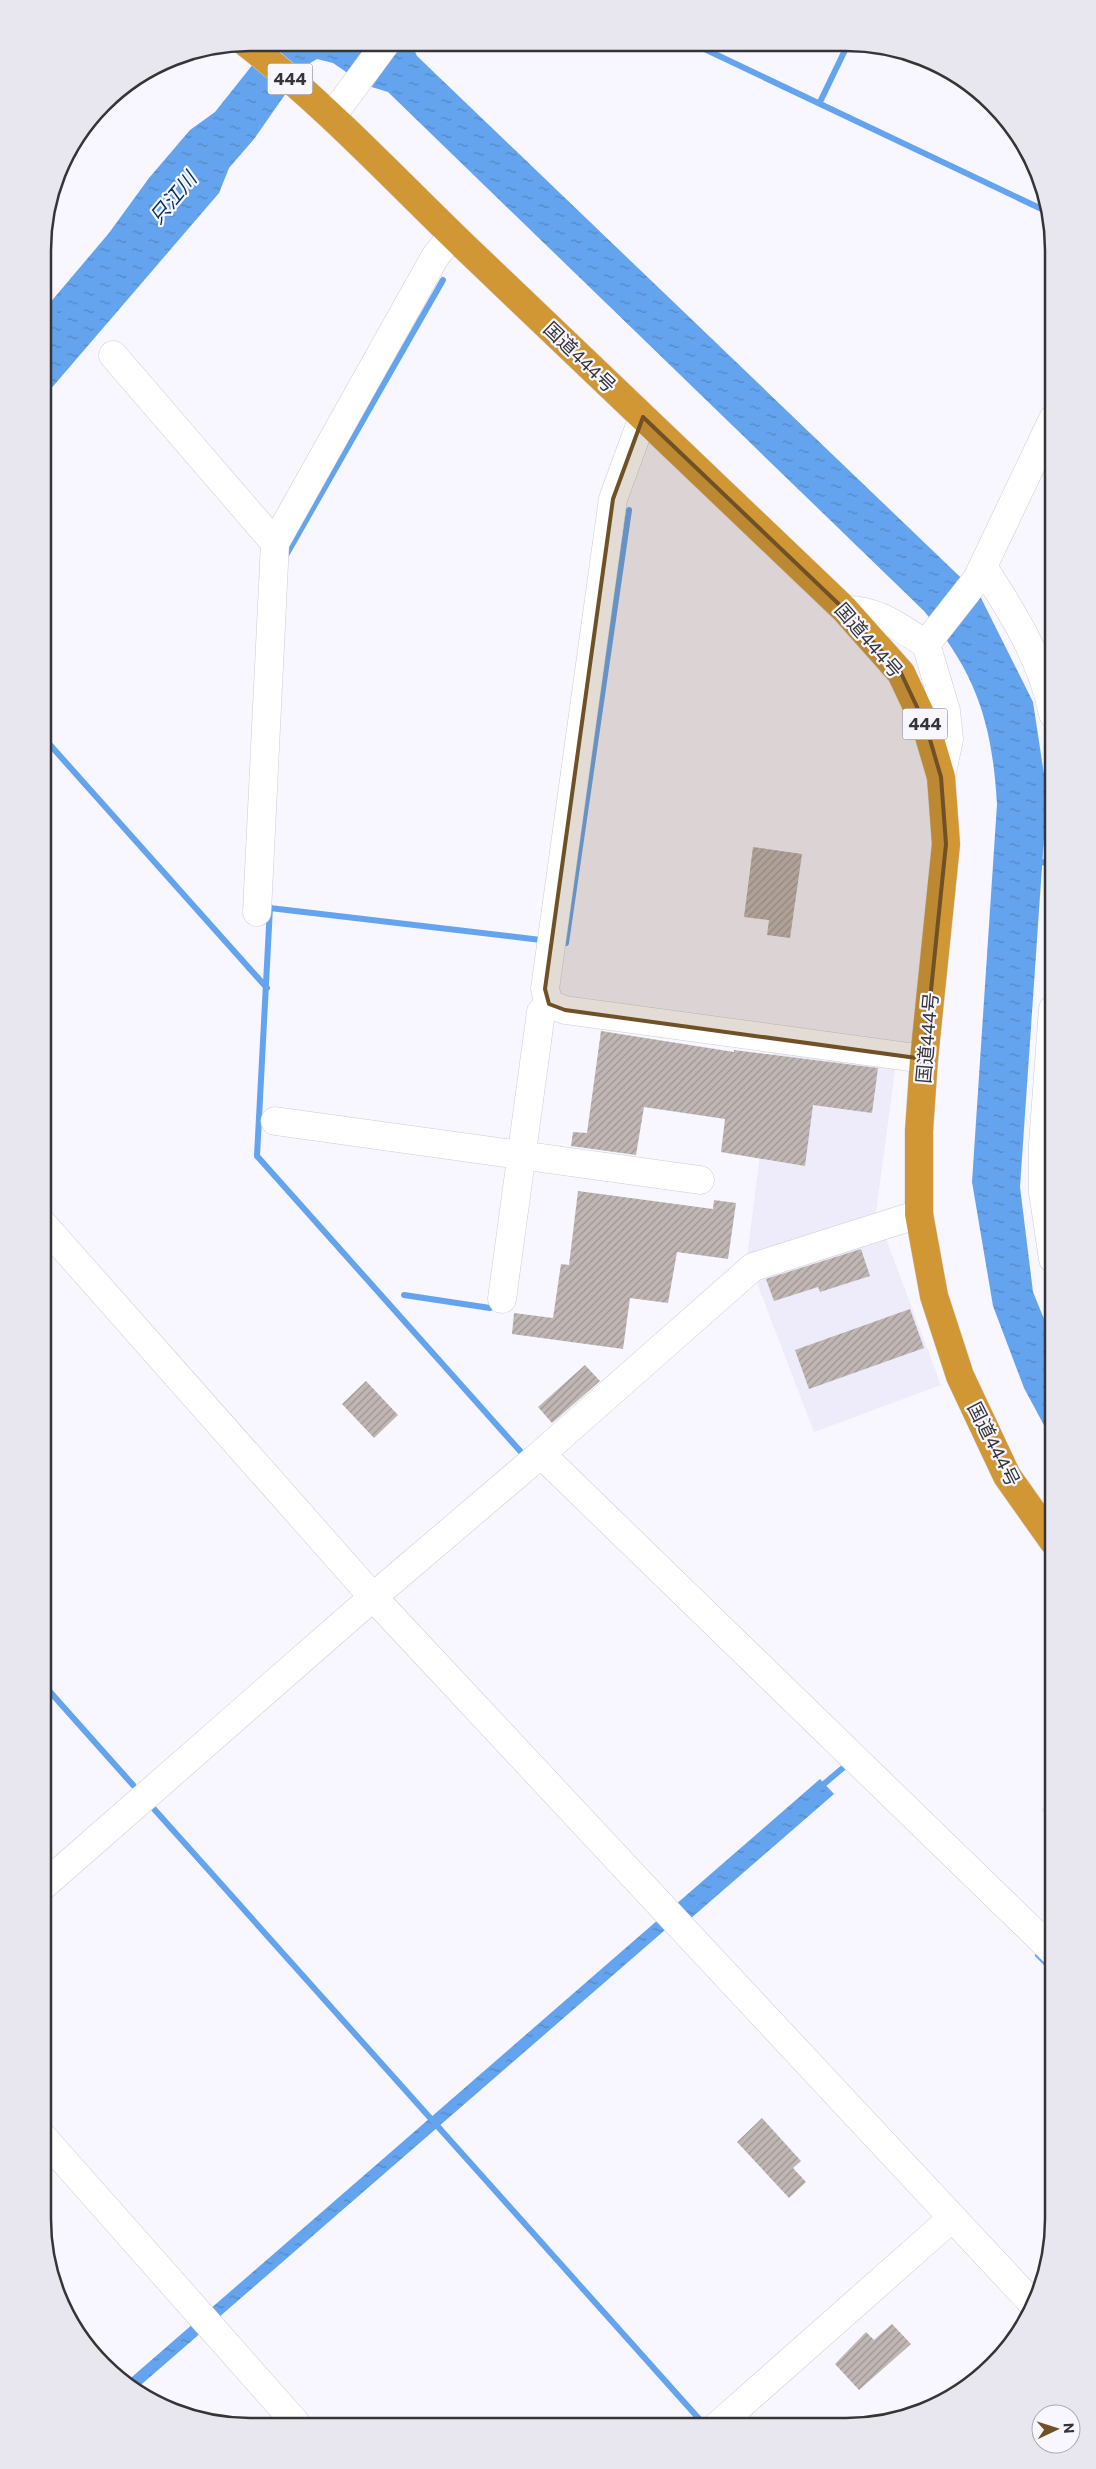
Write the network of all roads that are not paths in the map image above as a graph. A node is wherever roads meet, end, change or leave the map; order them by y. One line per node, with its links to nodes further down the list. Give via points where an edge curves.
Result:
1 (256, 51): 3 (highway, 国道444号 / 444)
2 (380, 51): 3 (street)
3 (332, 116): 4 (highway, 国道444号 / 444)
4 (452, 235): 6 (highway, 国道444号 / 444); 8 (street, via 435,257)
5 (113, 355): 8 (street)
6 (643, 417): 10 (highway, 国道444号 / 444); 15 (street, via 613,499 545,989)
7 (1045, 438): 9 (street)
8 (275, 543): 14 (street)
9 (980, 573): 11 (street); 12 (street, via 1020,624)
10 (845, 610): 11 (street, via 859,610 883,617); 13 (highway, 国道444号 / 444, via 901,673 926,726)
11 (928, 641): 13 (street, via 946,711 949,738)
12 (1045, 683)
13 (941, 777): 16 (highway, 国道444号 / 444, via 946,844)
14 (256, 912)
15 (549, 1004): 16 (street, via 565,1010); 18 (street, via 541,1012)
16 (924, 1059): 22 (highway, 国道444号 / 444, via 919,1131)
17 (275, 1121): 18 (street)
18 (522, 1155): 20 (street); 24 (street)
19 (1045, 1174): 21 (street)
20 (700, 1180)
21 (1045, 1205)
22 (919, 1214): 25 (street, via 753,1267); 26 (highway, 国道444号 / 444, via 934,1296 960,1376 1007,1476)
23 (51, 1233): 27 (street)
24 (502, 1299)
25 (542, 1454): 27 (street); 29 (street)
26 (1045, 1530)
27 (373, 1597): 28 (street); 31 (street)
28 (51, 1879)
29 (1045, 1943)
30 (51, 2147): 33 (street)
31 (952, 2218): 32 (street); 34 (street)
32 (1028, 2299)
33 (292, 2418)
34 (725, 2418)

